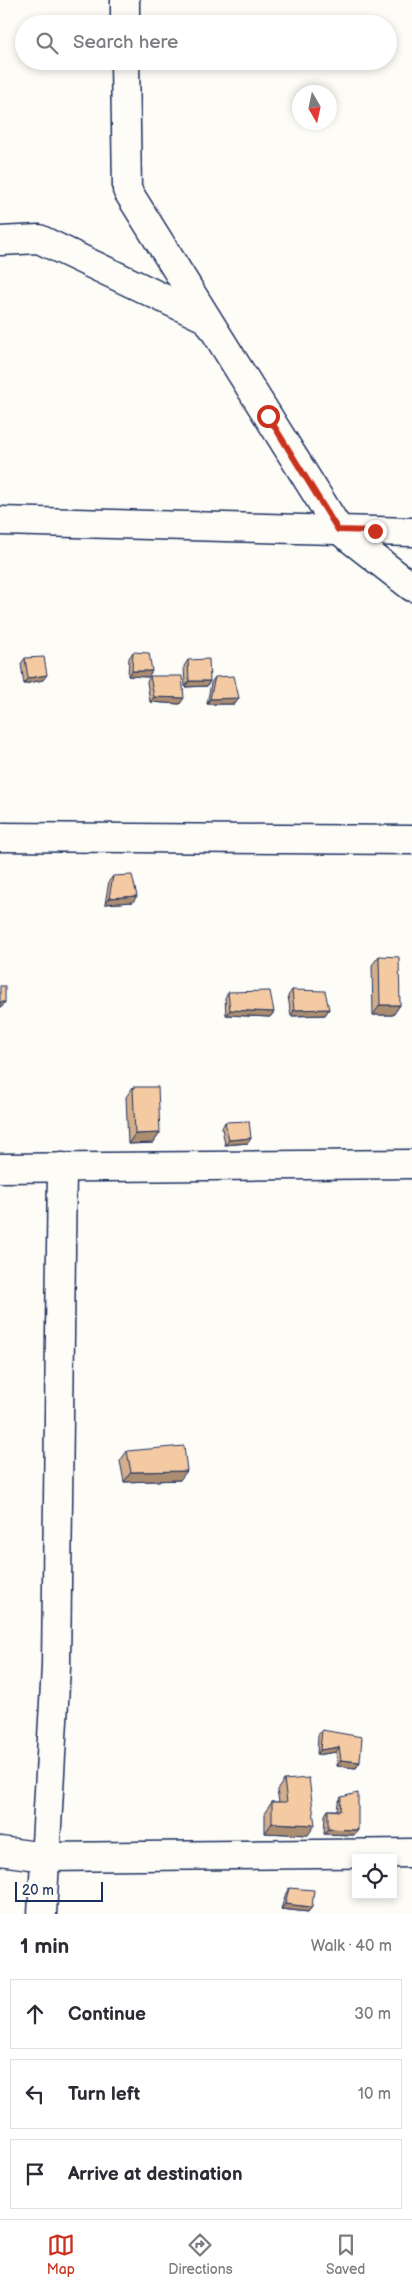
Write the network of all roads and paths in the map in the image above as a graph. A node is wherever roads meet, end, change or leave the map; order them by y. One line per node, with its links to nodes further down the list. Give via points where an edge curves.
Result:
1 (125, 0): 2 (street)
2 (125, 15)
3 (125, 70): 5 (street, via 126,190)
4 (0, 241): 5 (street, via 39,239)
5 (207, 319): 7 (street)
6 (0, 520): 7 (street)
7 (338, 530): 8 (street); 9 (street)
8 (412, 532)
9 (412, 587)
10 (0, 837): 11 (street)
11 (412, 840)
12 (412, 1164): 13 (street)
13 (62, 1167): 14 (street); 17 (street, via 56,1667)
14 (0, 1168)
15 (0, 1851): 17 (street)
16 (412, 1853): 17 (street)
17 (45, 1857): 18 (street)
18 (42, 1914)

